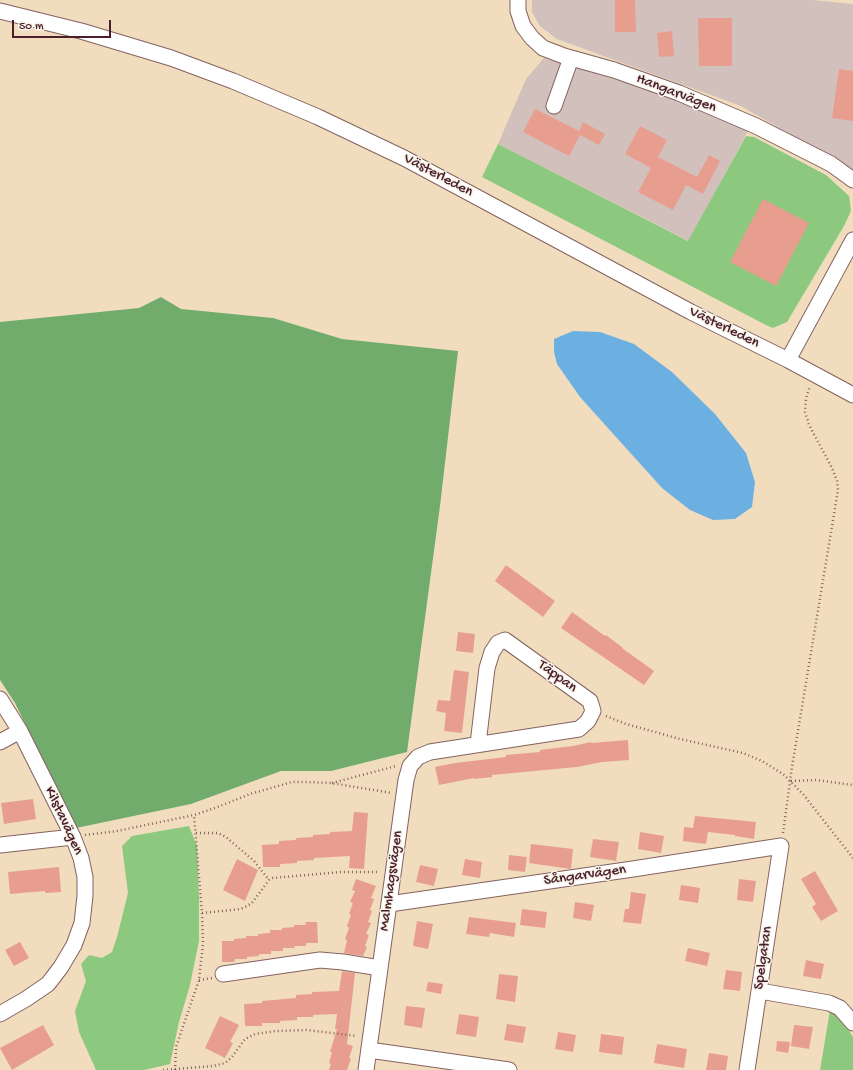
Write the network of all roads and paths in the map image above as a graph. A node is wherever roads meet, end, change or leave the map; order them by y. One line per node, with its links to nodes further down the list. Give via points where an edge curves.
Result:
1 (518, 0): 3 (street, Hangarvägen, via 518,11 523,26 532,38 543,48)
2 (0, 11): 7 (street, Västerleden, via 171,58 318,117 404,158 691,312)
3 (571, 58): 4 (street); 5 (street, Hangarvägen, via 679,93 756,126 831,164)
4 (554, 106)
5 (853, 180)
6 (853, 240): 7 (street)
7 (788, 360): 8 (street, Västerleden)
8 (815, 375): 9 (street, Västerleden); 16 (path, via 806,398 805,412 809,425 832,468 838,490)
9 (853, 395)
10 (0, 699): 12 (street, Kilstavägen)
11 (593, 710): 14 (street, via 588,721 579,729); 14 (street, Täppan, via 590,701 584,696 505,640 498,643 492,652); 16 (path, via 626,724 743,753 768,764)
12 (20, 731): 13 (street); 22 (street, Kilstavägen)
13 (0, 742)
14 (478, 744): 15 (street, via 430,752 418,757)
15 (410, 766): 17 (path, via 391,767); 19 (street, Malmhagsvägen)
16 (791, 781): 18 (path, via 816,780); 24 (path); 25 (path)
17 (331, 783): 19 (path); 20 (path, via 292,782 256,792)
18 (853, 785)
19 (403, 796): 26 (street, Malmhagsvägen)
20 (194, 815): 21 (path); 22 (path)
21 (196, 833): 27 (path, via 226,837 254,861); 29 (path)
22 (73, 837): 23 (street); 33 (street, Kilstavägen, via 81,858 86,896 82,923 74,945 48,984)
23 (0, 845)
24 (781, 846): 28 (street, Sångarvägen); 32 (street, Spelgatan)
25 (853, 858)
26 (393, 872): 27 (path, via 341,872); 28 (street, Malmhagsvägen)
27 (269, 880): 29 (path, via 252,903 241,909)
28 (389, 904): 30 (street, Malmhagsvägen)
29 (202, 913): 36 (path, via 203,944 199,980 178,1038)
30 (380, 968): 31 (street, via 320,960); 35 (street, Malmhagsvägen)
31 (223, 974)
32 (760, 991): 34 (street, via 829,1003 840,1008); 40 (street, Spelgatan)
33 (0, 1014)
34 (853, 1023)
35 (370, 1044): 36 (path, via 321,1030 276,1031 255,1034 245,1039 225,1063); 38 (street, Malmhagsvägen); 39 (street)
36 (175, 1069): 37 (path)
37 (163, 1070)
38 (366, 1070)
39 (509, 1070)
40 (747, 1070)

